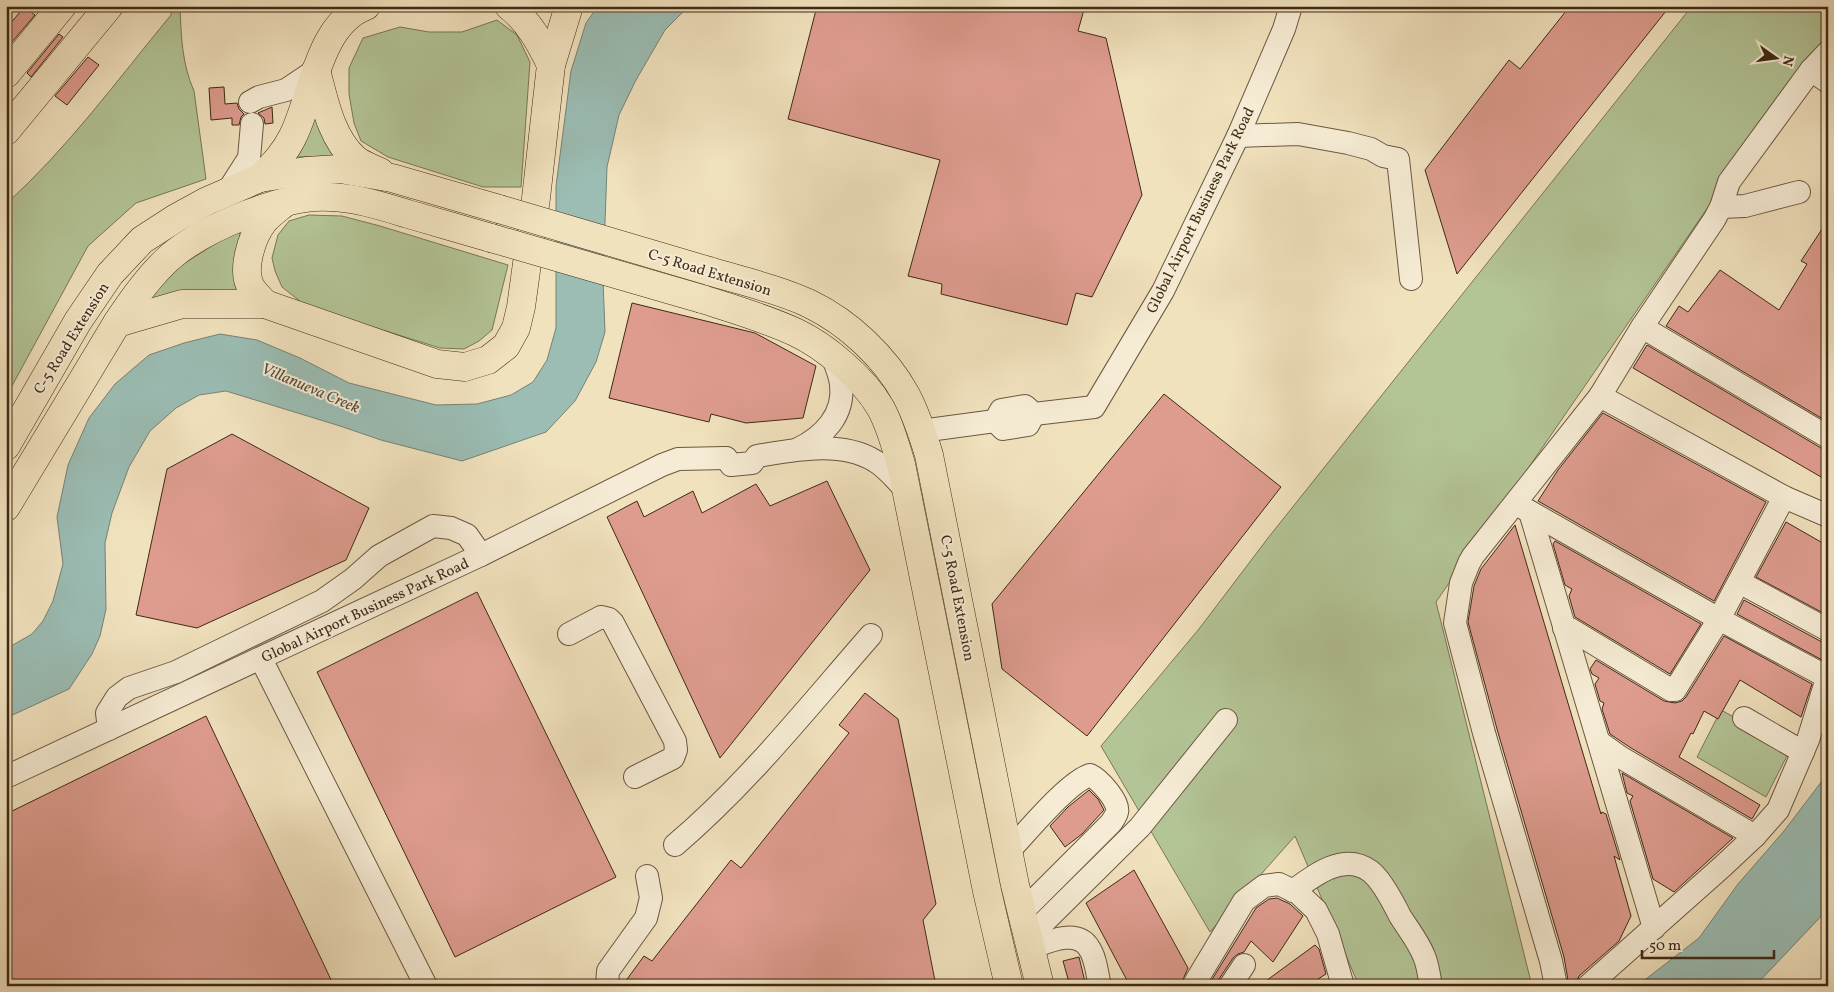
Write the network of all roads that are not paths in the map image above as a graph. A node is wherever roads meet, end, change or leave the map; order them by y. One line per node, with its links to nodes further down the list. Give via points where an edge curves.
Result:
1 (62, 6): 10 (main road)
2 (109, 6): 12 (main road)
3 (509, 6): 8 (main road, via 529,26)
4 (569, 6): 8 (main road)
5 (1291, 6): 13 (street, Global Airport Business Park Road)
6 (353, 11): 9 (main road, via 337,28)
7 (1828, 52): 11 (street)
8 (551, 65): 21 (main road, via 521,307 512,338 498,354 465,367 437,364)
9 (316, 70): 14 (main road, via 292,138 284,153); 15 (main road, via 332,122 347,150 356,160); 17 (street, via 286,90 259,97 251,113 249,158)
10 (6, 74)
11 (1820, 76): 19 (street, via 1728,182)
12 (6, 131)
13 (1238, 136): 20 (street, via 1298,134 1371,148 1383,156 1398,159); 26 (street, Global Airport Business Park Road, via 1163,290 1094,407 1034,414 1028,425 1013,428 1003,429 995,420)
14 (260, 178): 15 (main road, C-5 Road Extension, via 306,170 340,169); 17 (main road, C-5 Road Extension)
15 (392, 178): 26 (main road, C-5 Road Extension, bridge, via 709,271 811,305 867,344 891,371 906,395)
16 (1799, 192): 19 (street, via 1745,206)
17 (226, 194): 28 (main road, C-5 Road Extension, via 199,205 142,240 110,274 78,321)
18 (285, 202): 21 (main road, via 265,220 250,250 248,275 251,288); 22 (main road, C-5 Road Extension, via 203,235 169,258); 24 (main road, C-5 Road Extension, bridge, via 330,196 364,201 702,299 796,333)
19 (1720, 207): 23 (street)
20 (1411, 279)
21 (265, 304): 22 (main road, via 182,304)
22 (117, 323): 32 (main road, C-5 Road Extension)
23 (1642, 327): 25 (street); 27 (street)
24 (833, 358): 29 (street, Global Airport Business Park Road, via 841,382 839,408 823,433); 30 (main road, C-5 Road Extension, via 868,389 880,408 892,432)
25 (1600, 396): 31 (street); 33 (street)
26 (921, 431): 53 (main road, C-5 Road Extension, via 933,474)
27 (1828, 437)
28 (6, 446)
29 (798, 450): 30 (street, Global Airport Business Park Road, via 863,455 886,469); 35 (street, Global Airport Business Park Road, via 757,456 752,450 745,450 729,452 726,458 678,459)
30 (906, 490): 56 (main road, C-5 Road Extension)
31 (1784, 497): 34 (street); 36 (street)
32 (6, 507)
33 (1523, 508): 37 (street); 38 (street); 70 (street, via 1469,563 1461,583 1454,623)
34 (1828, 516)
35 (481, 556): 42 (street, Global Airport Business Park Road); 46 (street, via 467,535 451,528 433,526 379,556 322,601 176,672 129,688 117,697 107,713)
36 (1739, 582): 37 (street); 39 (street)
37 (1719, 620): 38 (street, via 1675,690); 43 (street)
38 (1564, 628): 47 (street)
39 (1828, 630)
40 (570, 634): 50 (street, via 601,617 613,623 675,742 673,758)
41 (871, 635): 52 (street, via 739,785)
42 (261, 659): 46 (street, Global Airport Business Park Road); 61 (street)
43 (1827, 676): 48 (street)
44 (1744, 718): 48 (street)
45 (1226, 720): 59 (street, via 1140,827)
46 (109, 729): 49 (street, Global Airport Business Park Road)
47 (1599, 742): 51 (street); 58 (street)
48 (1803, 752): 51 (street, via 1778,810)
49 (6, 777)
50 (635, 777)
51 (1755, 836): 58 (street)
52 (674, 845)
53 (1008, 851): 55 (main road, C-5 Road Extension); 59 (street, via 1082,778 1090,775 1098,779 1117,805 1111,823)
54 (647, 876): 62 (street, via 651,898 646,918 608,971)
55 (1015, 885): 56 (main road); 59 (main road, C-5 Road Extension)
56 (987, 891): 63 (main road, C-5 Road Extension)
57 (1293, 891): 66 (street, via 1279,884 1264,886 1244,901); 68 (street, via 1316,910 1328,934); 69 (street, via 1332,866 1355,865 1370,871 1388,894 1425,957)
58 (1654, 928): 71 (street)
59 (1027, 932): 64 (main road, C-5 Road Extension); 65 (street, via 1069,937 1088,946)
60 (1244, 965): 67 (street)
61 (426, 986)
62 (607, 986)
63 (1009, 986)
64 (1040, 986)
65 (1100, 986)
66 (1192, 986)
67 (1230, 986)
68 (1343, 986)
69 (1431, 986)
70 (1556, 986)
71 (1588, 986)

